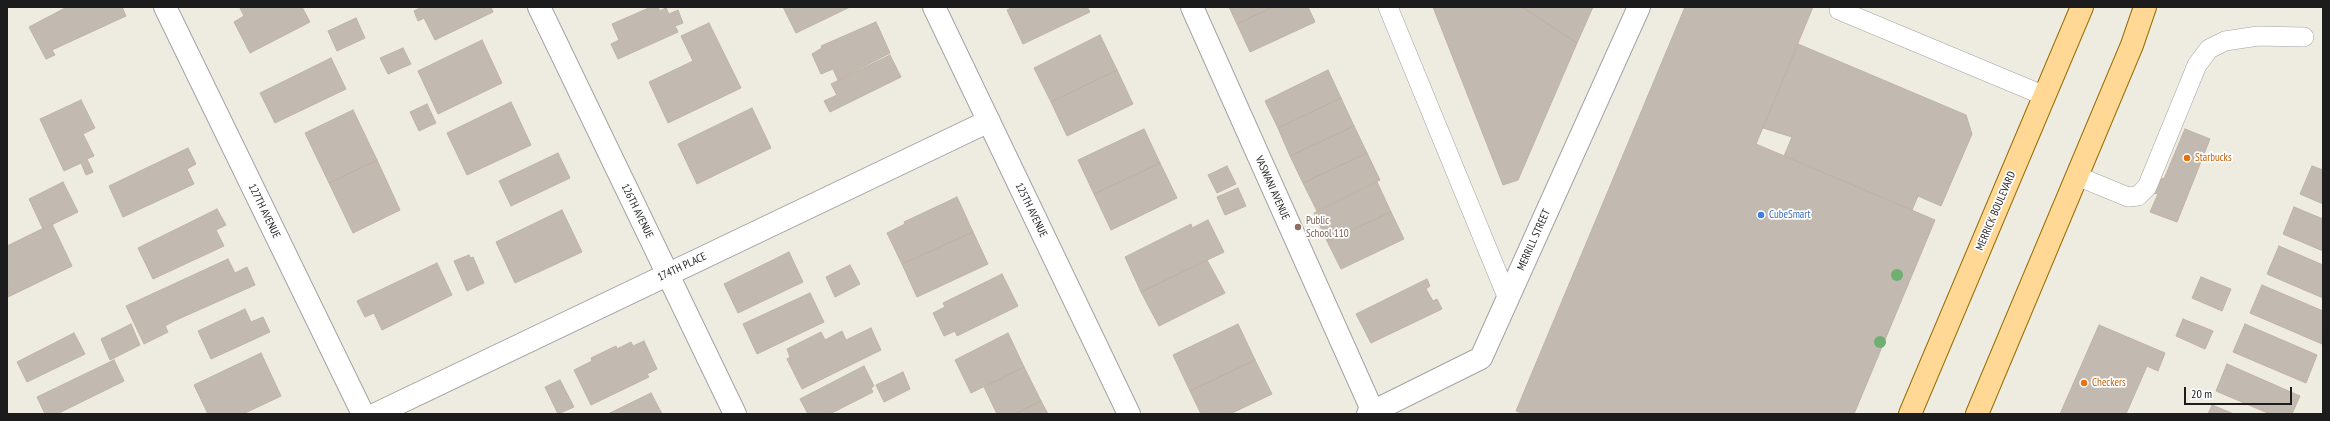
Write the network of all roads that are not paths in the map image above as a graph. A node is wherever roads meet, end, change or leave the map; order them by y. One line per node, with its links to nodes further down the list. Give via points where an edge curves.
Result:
1 (165, 7): 17 (street, 127TH AVENUE)
2 (539, 7): 14 (street, 126TH AVENUE)
3 (934, 7): 12 (street, 125TH AVENUE)
4 (1192, 7): 16 (street, VASWANI AVENUE)
5 (1388, 7): 15 (lane)
6 (1639, 7): 15 (street, MERRILL STREET)
7 (1840, 7): 11 (lane, via 1839,10)
8 (2082, 7): 11 (main road, MERRICK BOULEVARD)
9 (2145, 7): 13 (main road, via 2132,45)
10 (2304, 37): 13 (lane, via 2258,36 2225,41 2209,49 2197,65 2147,187 2138,196 2128,197)
11 (2045, 96): 21 (main road, MERRICK BOULEVARD)
12 (988, 121): 14 (street, 174TH PLACE); 20 (street, 125TH AVENUE)
13 (2077, 176): 22 (main road)
14 (667, 274): 18 (street, 174TH PLACE); 19 (street, 126TH AVENUE)
15 (1508, 299): 16 (street, MERRILL STREET, via 1481,358)
16 (1372, 413)
17 (363, 414)
18 (376, 414)
19 (735, 414)
20 (1129, 414)
21 (1910, 414)
22 (1977, 414)

